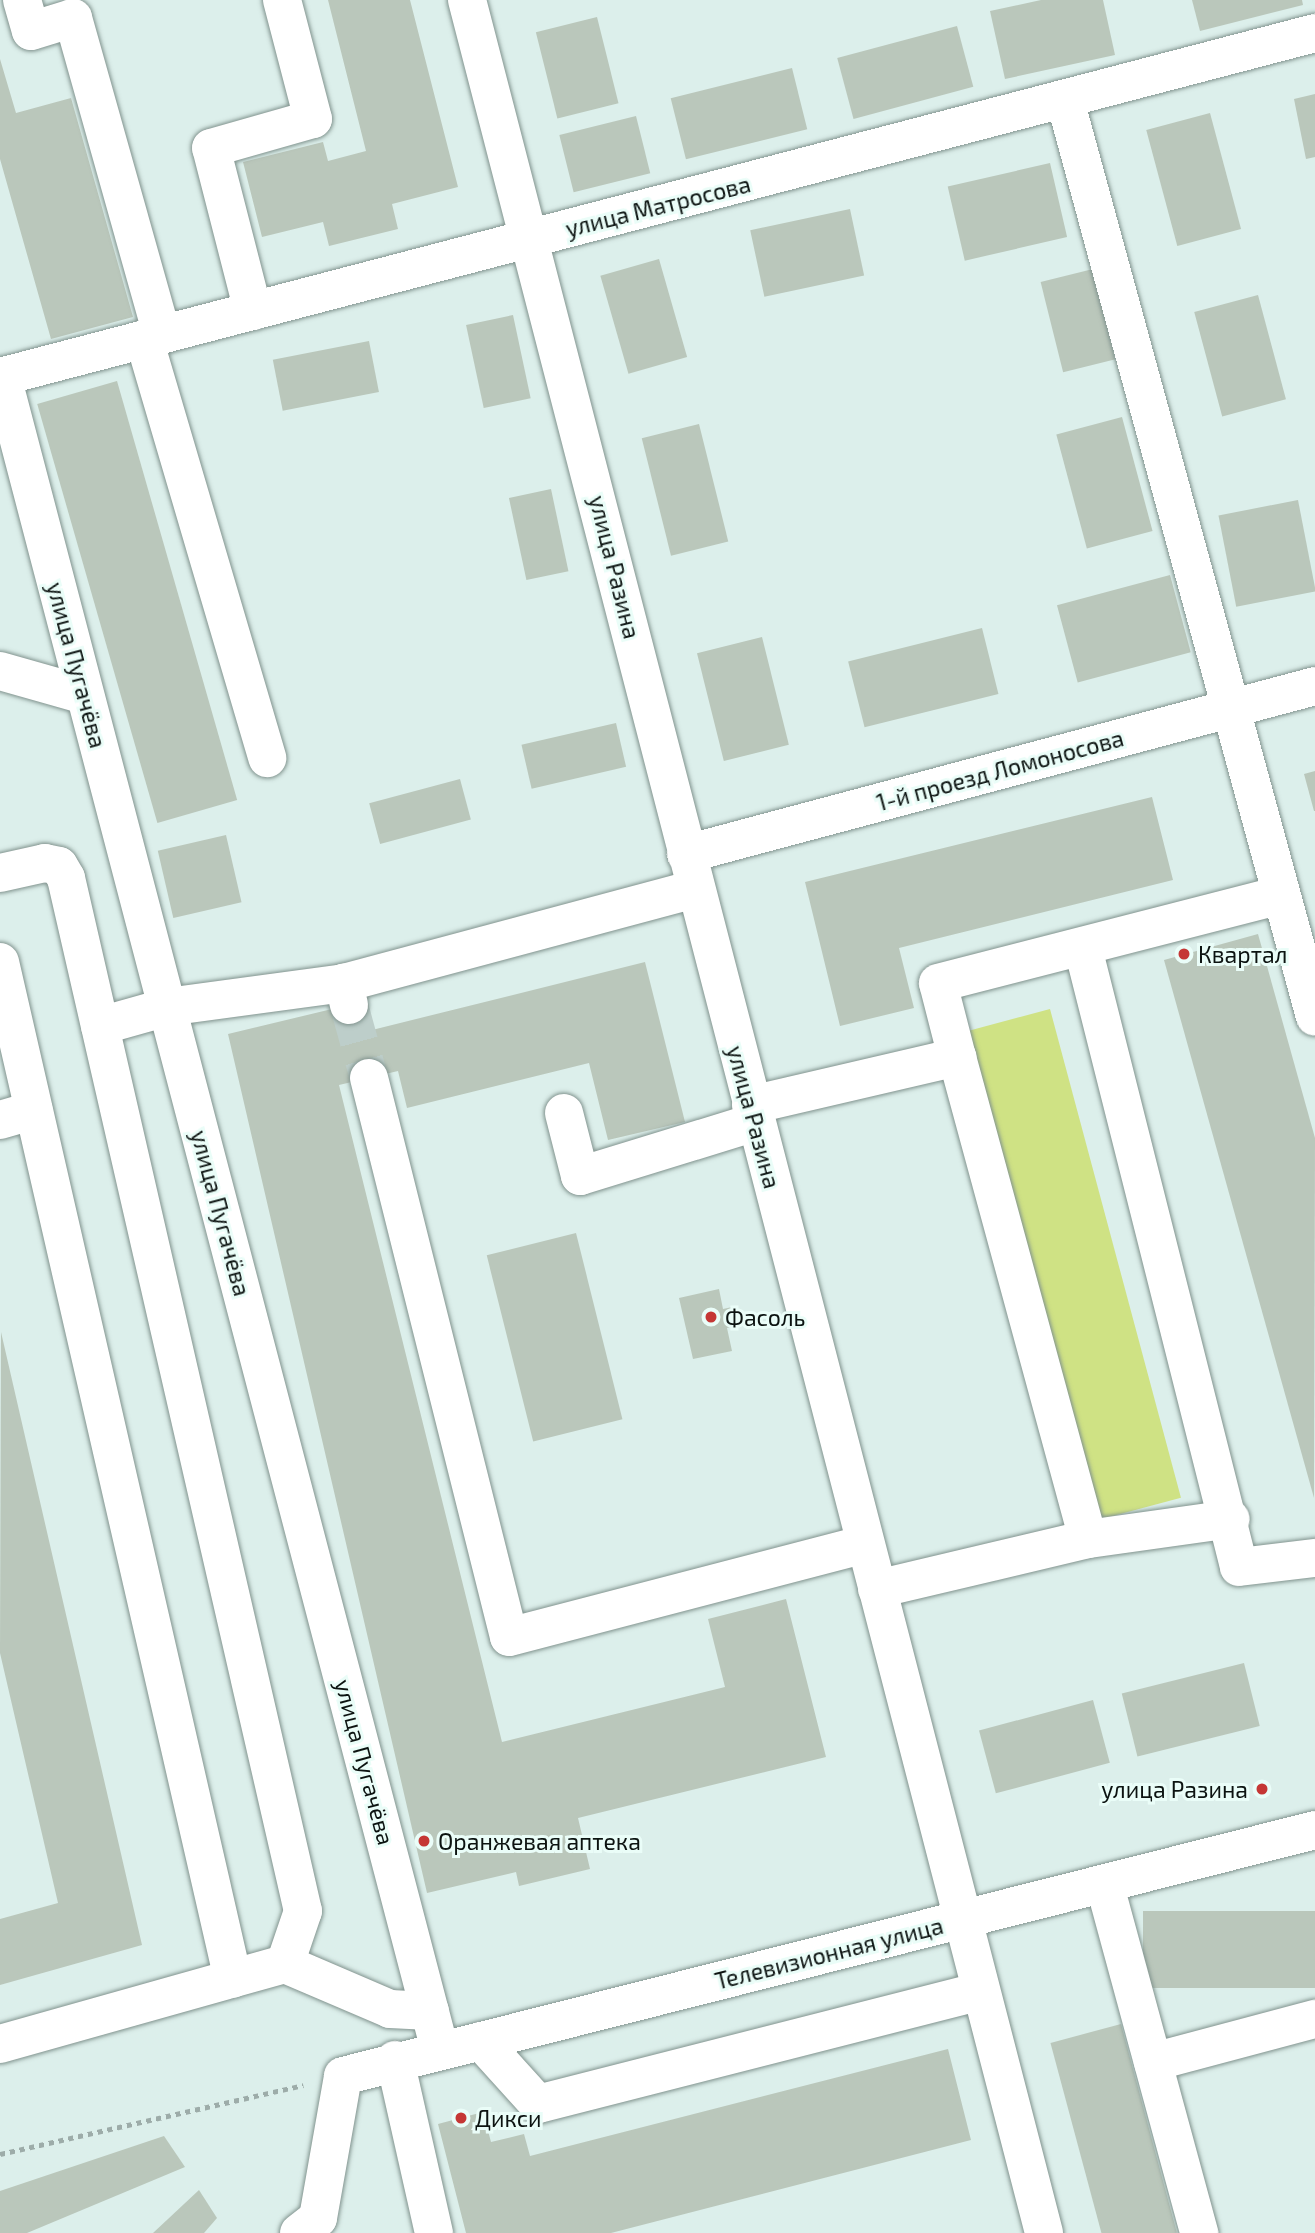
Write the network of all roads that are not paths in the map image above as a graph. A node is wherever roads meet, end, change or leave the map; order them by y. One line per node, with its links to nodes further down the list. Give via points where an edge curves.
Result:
1 (22, 0): 8 (street, via 31,31 73,18)
2 (282, 0): 7 (street, via 313,119 211,148)
3 (467, 0): 6 (street, улица Разина)
4 (1315, 33): 5 (street, улица Матросова)
5 (1065, 100): 6 (street, улица Матросова); 13 (street)
6 (533, 238): 7 (street, улица Матросова); 15 (street, улица Разина)
7 (253, 311): 8 (street, улица Матросова)
8 (153, 337): 9 (street, улица Матросова); 14 (street)
9 (1, 376): 12 (street, улица Пугачёва)
10 (0, 671): 12 (street)
11 (1315, 686): 13 (street, 1-й проезд Ломоносова)
12 (85, 695): 20 (street, улица Пугачёва)
13 (1231, 708): 15 (street, 1-й проезд Ломоносова); 17 (street)
14 (267, 758)
15 (690, 872): 20 (street, 1-й проезд Ломоносова, via 347,994); 26 (street, улица Разина)
16 (0, 873): 22 (street, via 59,866)
17 (1280, 895): 18 (street); 21 (street)
18 (1083, 948): 23 (street, via 939,983); 28 (street)
19 (0, 962): 27 (street)
20 (167, 1007): 22 (street, 1-й проезд Ломоносова); 39 (street, улица Пугачёва)
21 (1315, 1017)
22 (100, 1026): 36 (street, via 303,1910)
23 (957, 1056): 26 (street); 29 (street)
24 (369, 1078): 30 (street, via 509,1637)
25 (564, 1113): 26 (street, via 580,1176)
26 (753, 1114): 30 (street, улица Разина)
27 (17, 1115): 37 (street)
28 (1231, 1519): 29 (street); 31 (street, via 1239,1567)
29 (1088, 1539): 32 (street)
30 (865, 1544): 32 (street, улица Разина)
31 (1315, 1558)
32 (877, 1589): 35 (street, улица Разина)
33 (1315, 1830): 34 (street, Телевизионная улица)
34 (1105, 1886): 35 (street, Телевизионная улица); 45 (street)
35 (962, 1920): 38 (street, улица Разина); 41 (street, Телевизионная улица)
36 (285, 1964): 37 (street); 39 (street, via 390,2009)
37 (233, 1979): 42 (street)
38 (981, 1991): 41 (street, via 538,2104); 48 (street, улица Разина)
39 (430, 2011): 43 (street, улица Пугачёва)
40 (1315, 2019): 45 (street)
41 (481, 2041): 43 (street, Телевизионная улица)
42 (0, 2044)
43 (440, 2050): 44 (street, Телевизионная улица)
44 (395, 2060): 46 (street, Телевизионная улица, via 343,2076 318,2218); 47 (street)
45 (1153, 2062): 49 (street)
46 (299, 2233)
47 (434, 2233)
48 (1044, 2233)
49 (1199, 2233)

